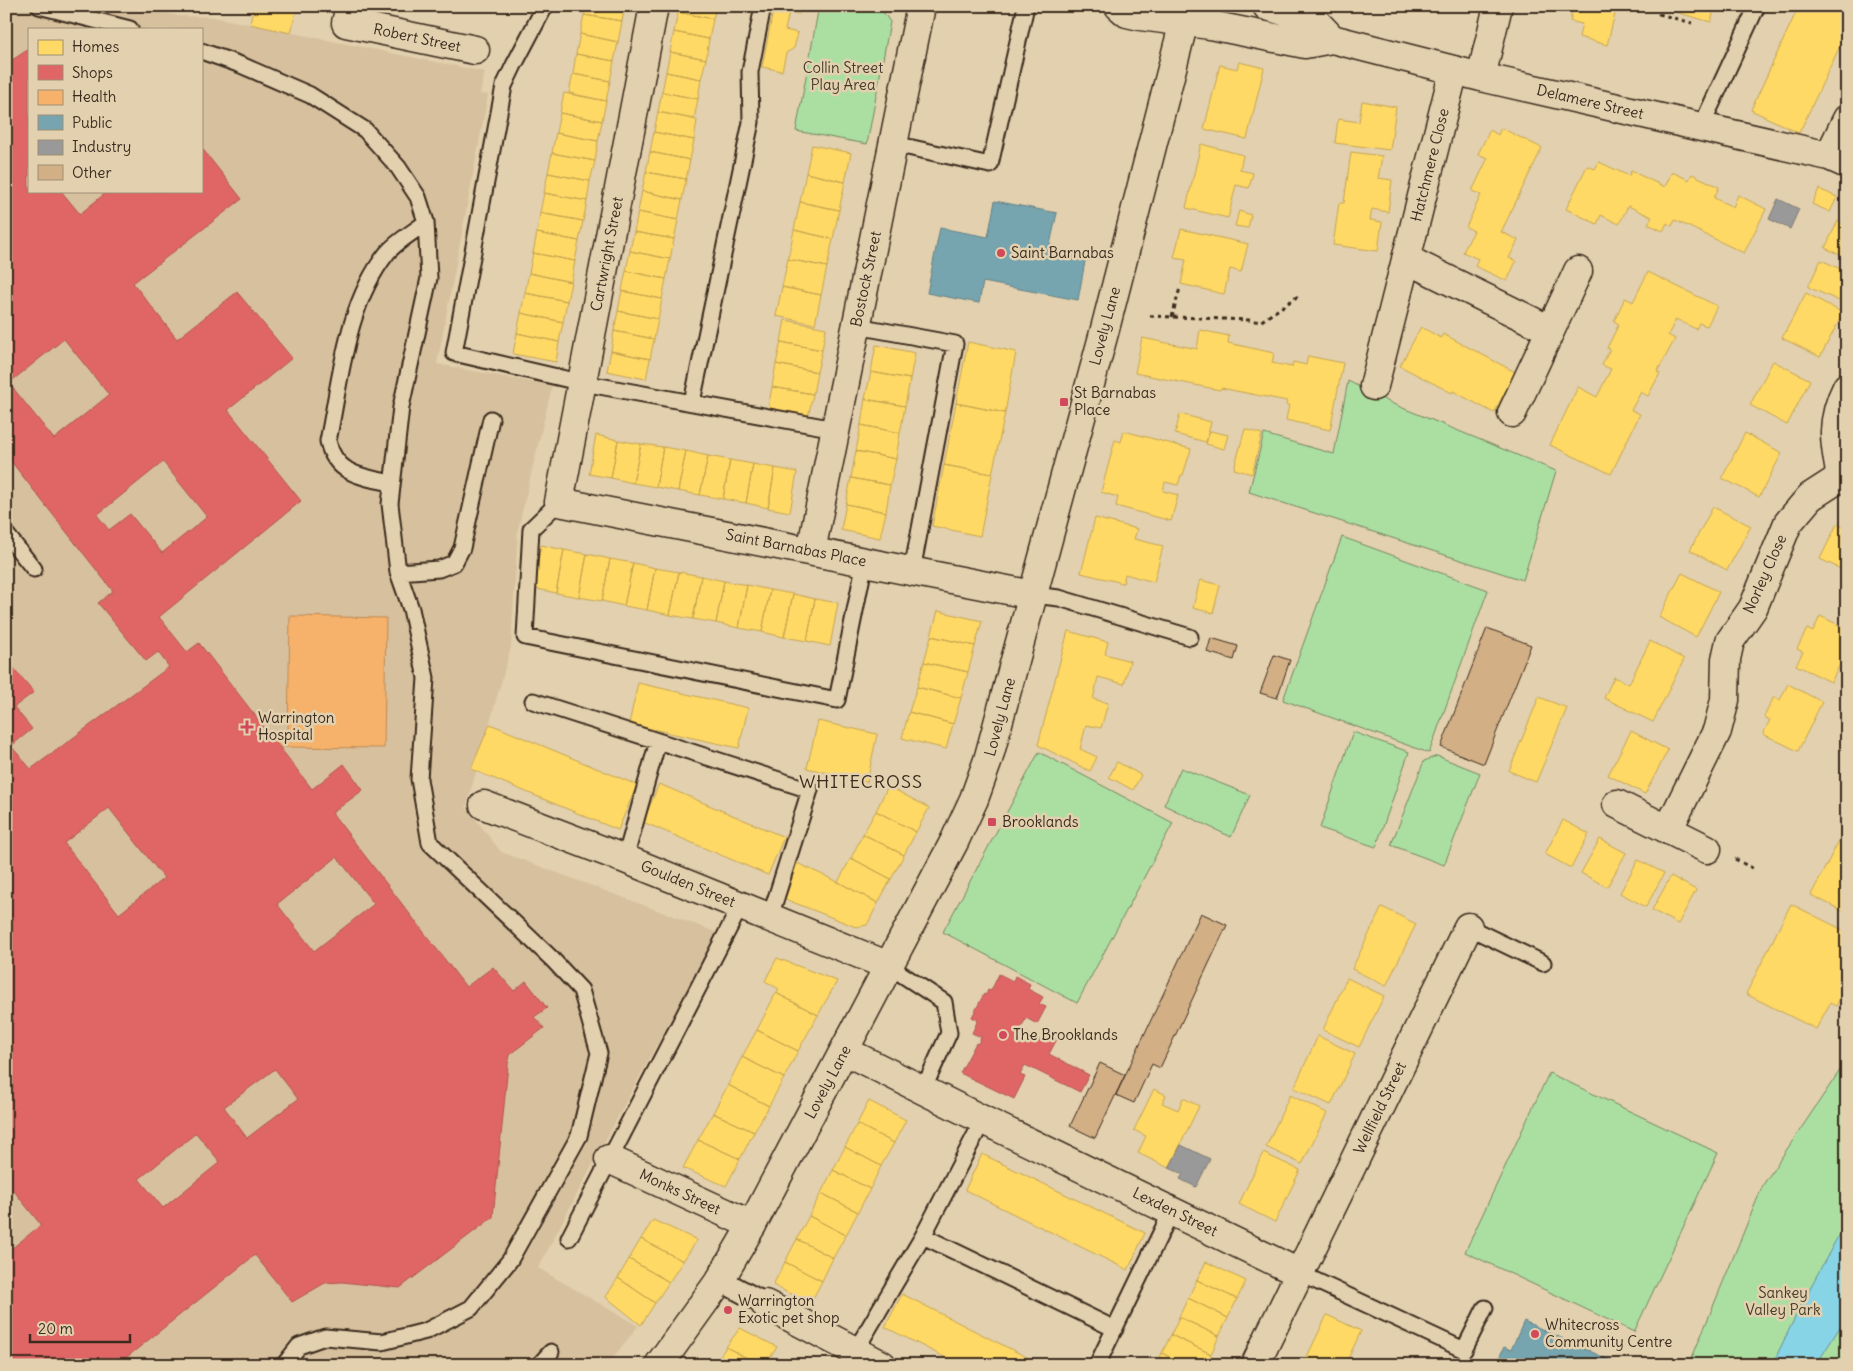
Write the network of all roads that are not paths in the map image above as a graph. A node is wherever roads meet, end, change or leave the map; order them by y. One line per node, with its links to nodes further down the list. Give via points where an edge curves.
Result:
1 (39, 6): 13 (lane)
2 (350, 6): 15 (street, Robert Street, via 346,23)
3 (545, 6): 28 (lane, via 504,86 454,353)
4 (654, 6): 28 (street, Cartwright Street)
5 (763, 6): 31 (lane, via 750,72 751,122)
6 (921, 6): 21 (street, Bostock Street)
7 (1026, 6): 21 (lane, via 990,165)
8 (1119, 6): 12 (street, Delamere Street, via 1127,13 1140,16)
9 (1267, 6): 14 (street, via 1314,20)
10 (1498, 6): 18 (street)
11 (1758, 6): 20 (lane)
12 (1186, 14): 14 (street, Delamere Street, via 1305,44); 44 (street, Lovely Lane)
13 (126, 28)
14 (1332, 39): 17 (street, Delamere Street)
15 (475, 50)
16 (202, 51): 23 (lane, via 310,94 365,130 398,167 418,197)
17 (1454, 70): 18 (street, Delamere Street); 24 (street, Hatchmere Close)
18 (1481, 77): 20 (street, Delamere Street)
19 (1847, 118): 22 (street)
20 (1701, 128): 22 (street, Delamere Street)
21 (894, 144): 26 (street, Bostock Street)
22 (1838, 160)
23 (426, 222): 36 (lane, via 429,278 401,407); 36 (lane, via 388,252 364,292 352,321 328,441 330,452 338,464 361,476)
24 (1406, 259): 27 (street); 29 (street, Hatchmere Close)
25 (1578, 271): 27 (street)
26 (856, 326): 34 (street, Bostock Street); 42 (lane, via 955,344)
27 (1550, 330): 32 (street)
28 (583, 383): 31 (lane); 37 (street, Cartwright Street)
29 (1374, 386)
30 (1847, 387): 35 (street, Norley Close, via 1835,417 1834,444)
31 (692, 402): 34 (lane)
32 (1512, 413)
33 (491, 419): 43 (lane, via 462,548 454,563 439,569)
34 (835, 429): 39 (street, Bostock Street)
35 (1844, 478): 50 (street, Norley Close, via 1810,497 1788,523 1753,608 1730,641 1725,700 1716,731)
36 (392, 483): 43 (lane, via 390,504)
37 (558, 502): 39 (street, Saint Barnabas Place); 40 (lane, via 531,529 525,637 837,700)
38 (6, 534): 41 (lane)
39 (811, 551): 40 (street, Saint Barnabas Place)
40 (865, 561): 42 (street, Saint Barnabas Place)
41 (34, 569)
42 (912, 570): 44 (street, Saint Barnabas Place)
43 (398, 572): 73 (lane, via 411,609 426,678 418,779 430,843 581,990 599,1053 579,1136 510,1260 471,1308 426,1331 382,1342 325,1337 299,1346)
44 (1033, 595): 45 (lane, via 1059,598); 57 (street, Lovely Lane, via 988,760 974,799)
45 (1190, 637)
46 (533, 701): 47 (lane)
47 (658, 741): 52 (lane); 54 (lane, via 810,790)
48 (1617, 804): 50 (street)
49 (484, 806): 52 (street, Goulden Street)
50 (1668, 830): 51 (street)
51 (1707, 849)
52 (626, 859): 53 (street, Goulden Street)
53 (741, 905): 54 (street, Goulden Street); 61 (lane)
54 (770, 917): 57 (street, Goulden Street)
55 (1468, 927): 56 (lane, Wellfield Street); 66 (street, Wellfield Street)
56 (1543, 963)
57 (889, 966): 58 (street, Lovely Lane); 59 (lane, via 944,1002 949,1033)
58 (845, 1051): 59 (street, Lexden Street); 63 (street, Lovely Lane)
59 (922, 1090): 60 (street, Lexden Street)
60 (983, 1120): 62 (street, Lexden Street); 64 (lane)
61 (609, 1159): 63 (street, Monks Street); 65 (lane)
62 (1172, 1210): 66 (street, Lexden Street); 70 (lane)
63 (752, 1225): 67 (street, Lovely Lane)
64 (923, 1236): 70 (lane); 72 (lane)
65 (569, 1238)
66 (1299, 1273): 69 (lane, Lexden Street, via 1464,1350); 78 (street, Wellfield Street)
67 (720, 1280): 68 (street); 75 (street, Lovely Lane)
68 (766, 1304): 72 (street)
69 (1485, 1308)
70 (1115, 1329): 77 (lane)
71 (552, 1352): 74 (lane)
72 (852, 1359): 76 (street)
73 (284, 1365)
74 (539, 1365)
75 (659, 1365)
76 (882, 1365)
77 (1097, 1365)
78 (1255, 1365)

